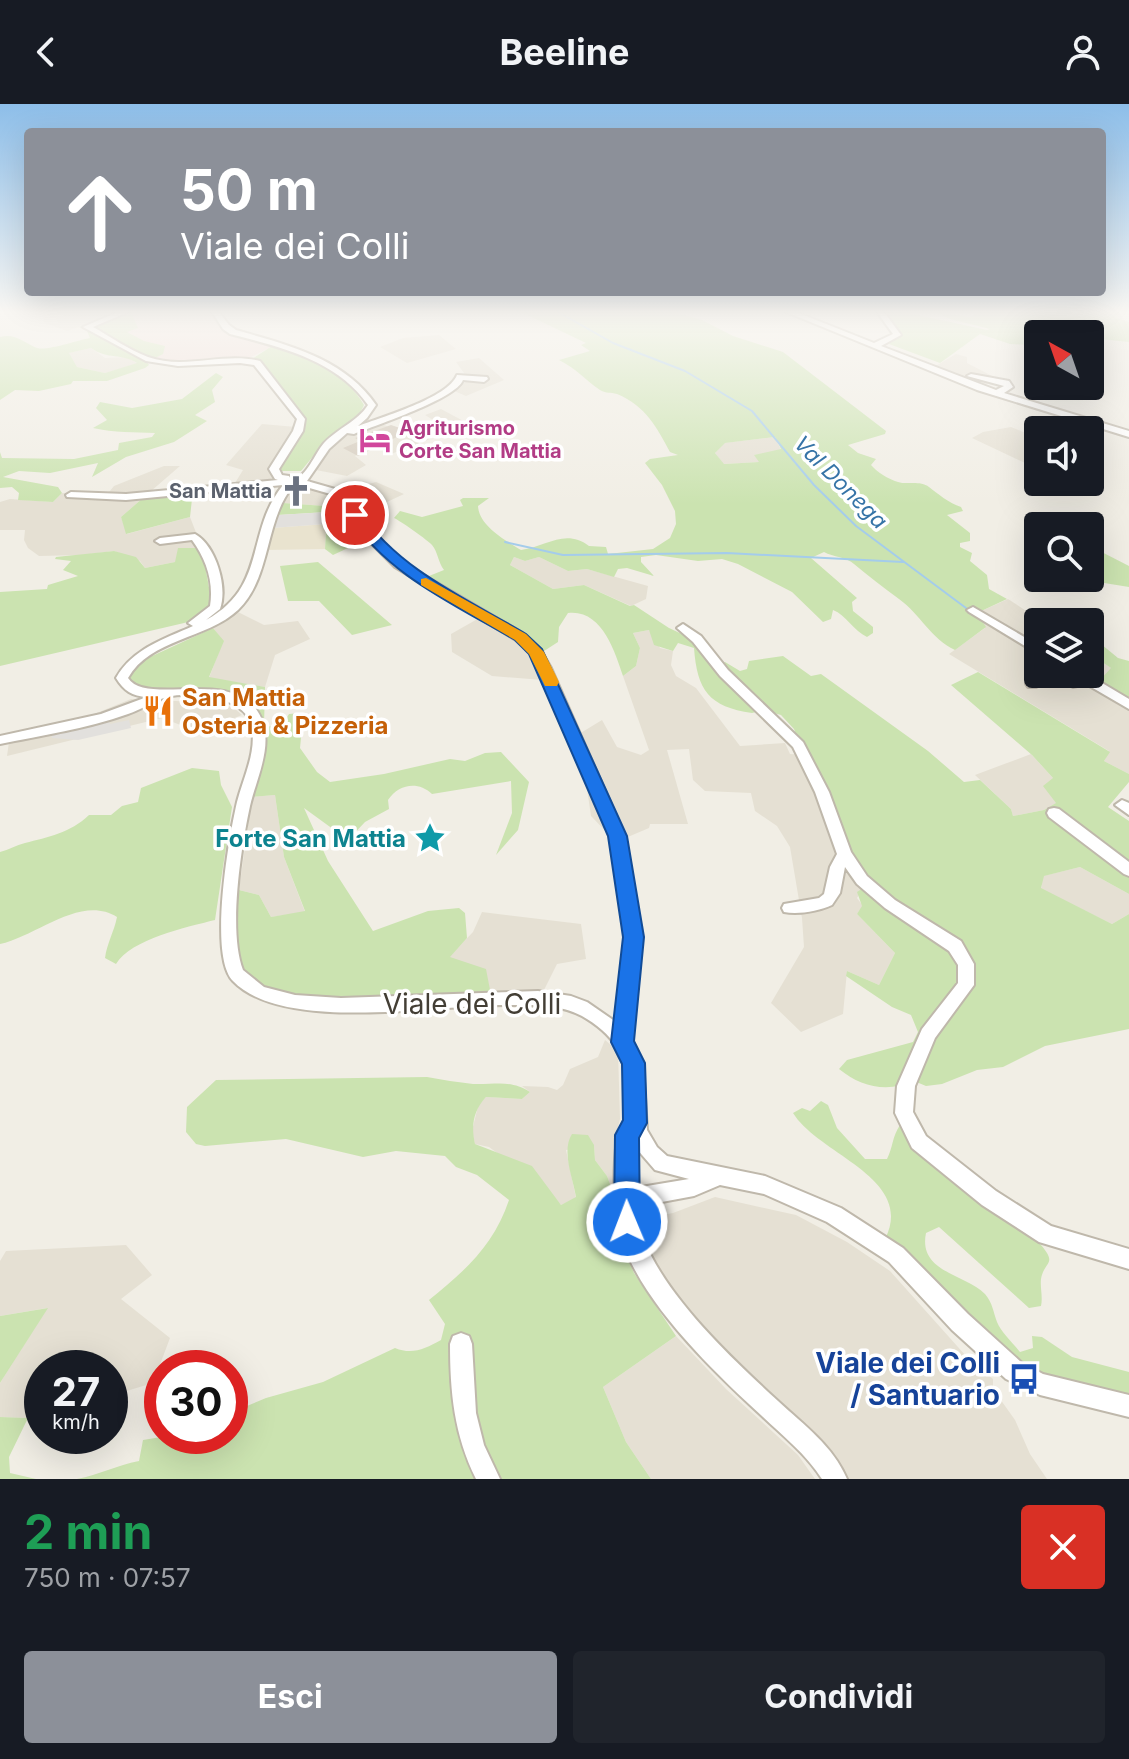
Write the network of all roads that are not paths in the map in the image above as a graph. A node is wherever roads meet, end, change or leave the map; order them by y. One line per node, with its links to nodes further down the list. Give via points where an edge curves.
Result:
1 (270, 376): 11 (street, via 301,419 274,469 278,477)
2 (340, 376): 10 (street, Viale dei Colli, via 372,405)
3 (466, 376): 10 (street, via 438,397)
4 (467, 376): 7 (street)
5 (953, 376): 8 (street)
6 (971, 376): 8 (street, via 1006,383 1009,387)
7 (484, 379)
8 (997, 393): 9 (street)
9 (1129, 434)
10 (339, 435): 11 (street, Viale dei Colli)
11 (294, 480): 12 (street, via 126,497); 17 (street, Viale dei Colli, via 279,497 236,606 217,621); 26 (street, via 338,493 399,565 520,637 536,652 618,836 633,937)
12 (71, 495)
13 (160, 541): 17 (street, Viale dei Colli, via 198,539 218,598 212,612)
14 (973, 610): 16 (street)
15 (683, 628): 23 (street, via 798,745)
16 (1024, 641)
17 (151, 651): 19 (street, Viale dei Colli, via 127,667 123,682 138,692)
18 (1101, 688): 20 (street)
19 (162, 694): 21 (street, via 128,708); 26 (street, Viale dei Colli, via 232,698 248,706 256,726 257,760 243,804 227,934 230,961 242,982 269,997 311,1003 548,999 572,1003 599,1017)
20 (1129, 705)
21 (0, 740)
22 (1054, 813): 24 (street)
23 (844, 854): 25 (street, via 835,867 833,894 826,901); 30 (street, via 862,880 955,946 966,964 966,985 928,1034 906,1086 904,1113 919,1142 1046,1235)
24 (1129, 870)
25 (790, 908)
26 (623, 1042): 27 (street, Viale dei Colli, via 634,1063)
27 (635, 1123): 28 (street, Viale dei Colli, via 649,1154 662,1164); 29 (street, via 627,1135)
28 (718, 1176): 29 (street, via 694,1187); 32 (street, Viale dei Colli, via 765,1185 807,1201 874,1240 896,1255 1014,1371 1052,1387)
29 (626, 1199): 34 (street, via 632,1243 643,1266 701,1340 826,1459)
30 (1129, 1259)
31 (461, 1344): 33 (street, via 461,1402 476,1457)
32 (1129, 1406)
33 (488, 1479)
34 (835, 1479)

